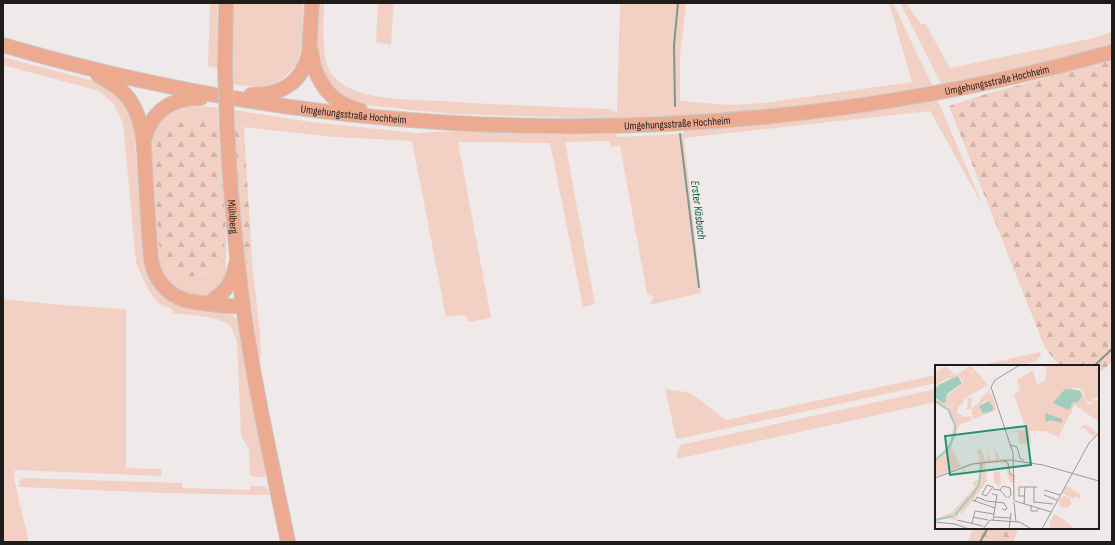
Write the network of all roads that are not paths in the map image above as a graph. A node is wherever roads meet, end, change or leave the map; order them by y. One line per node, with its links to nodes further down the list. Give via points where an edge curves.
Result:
1 (226, 3): 11 (main road, Mühlberg, bridge, via 227,127)
2 (312, 3): 4 (main road)
3 (3, 45): 6 (main road)
4 (310, 46): 7 (main road, via 308,59 302,71 284,89 268,94); 9 (main road, via 316,73 325,88 345,105)
5 (1112, 52): 9 (main road, Umgehungsstraße Hochheim, via 1009,78 925,95 750,118 569,126)
6 (86, 68): 7 (main road); 10 (main road, via 124,92 140,122)
7 (218, 96): 8 (main road)
8 (237, 99): 9 (main road, Umgehungsstraße Hochheim); 10 (main road, via 190,98 170,104 159,112 151,123 145,136)
9 (379, 118)
10 (144, 150): 13 (main road, via 154,272 171,293 184,300)
11 (237, 254): 12 (main road, via 234,275 229,285); 14 (main road, Mühlberg)
12 (214, 299): 13 (main road); 14 (main road, via 227,297)
13 (199, 302): 14 (main road)
14 (243, 306): 15 (main road, Mühlberg, via 255,380)
15 (288, 542)

